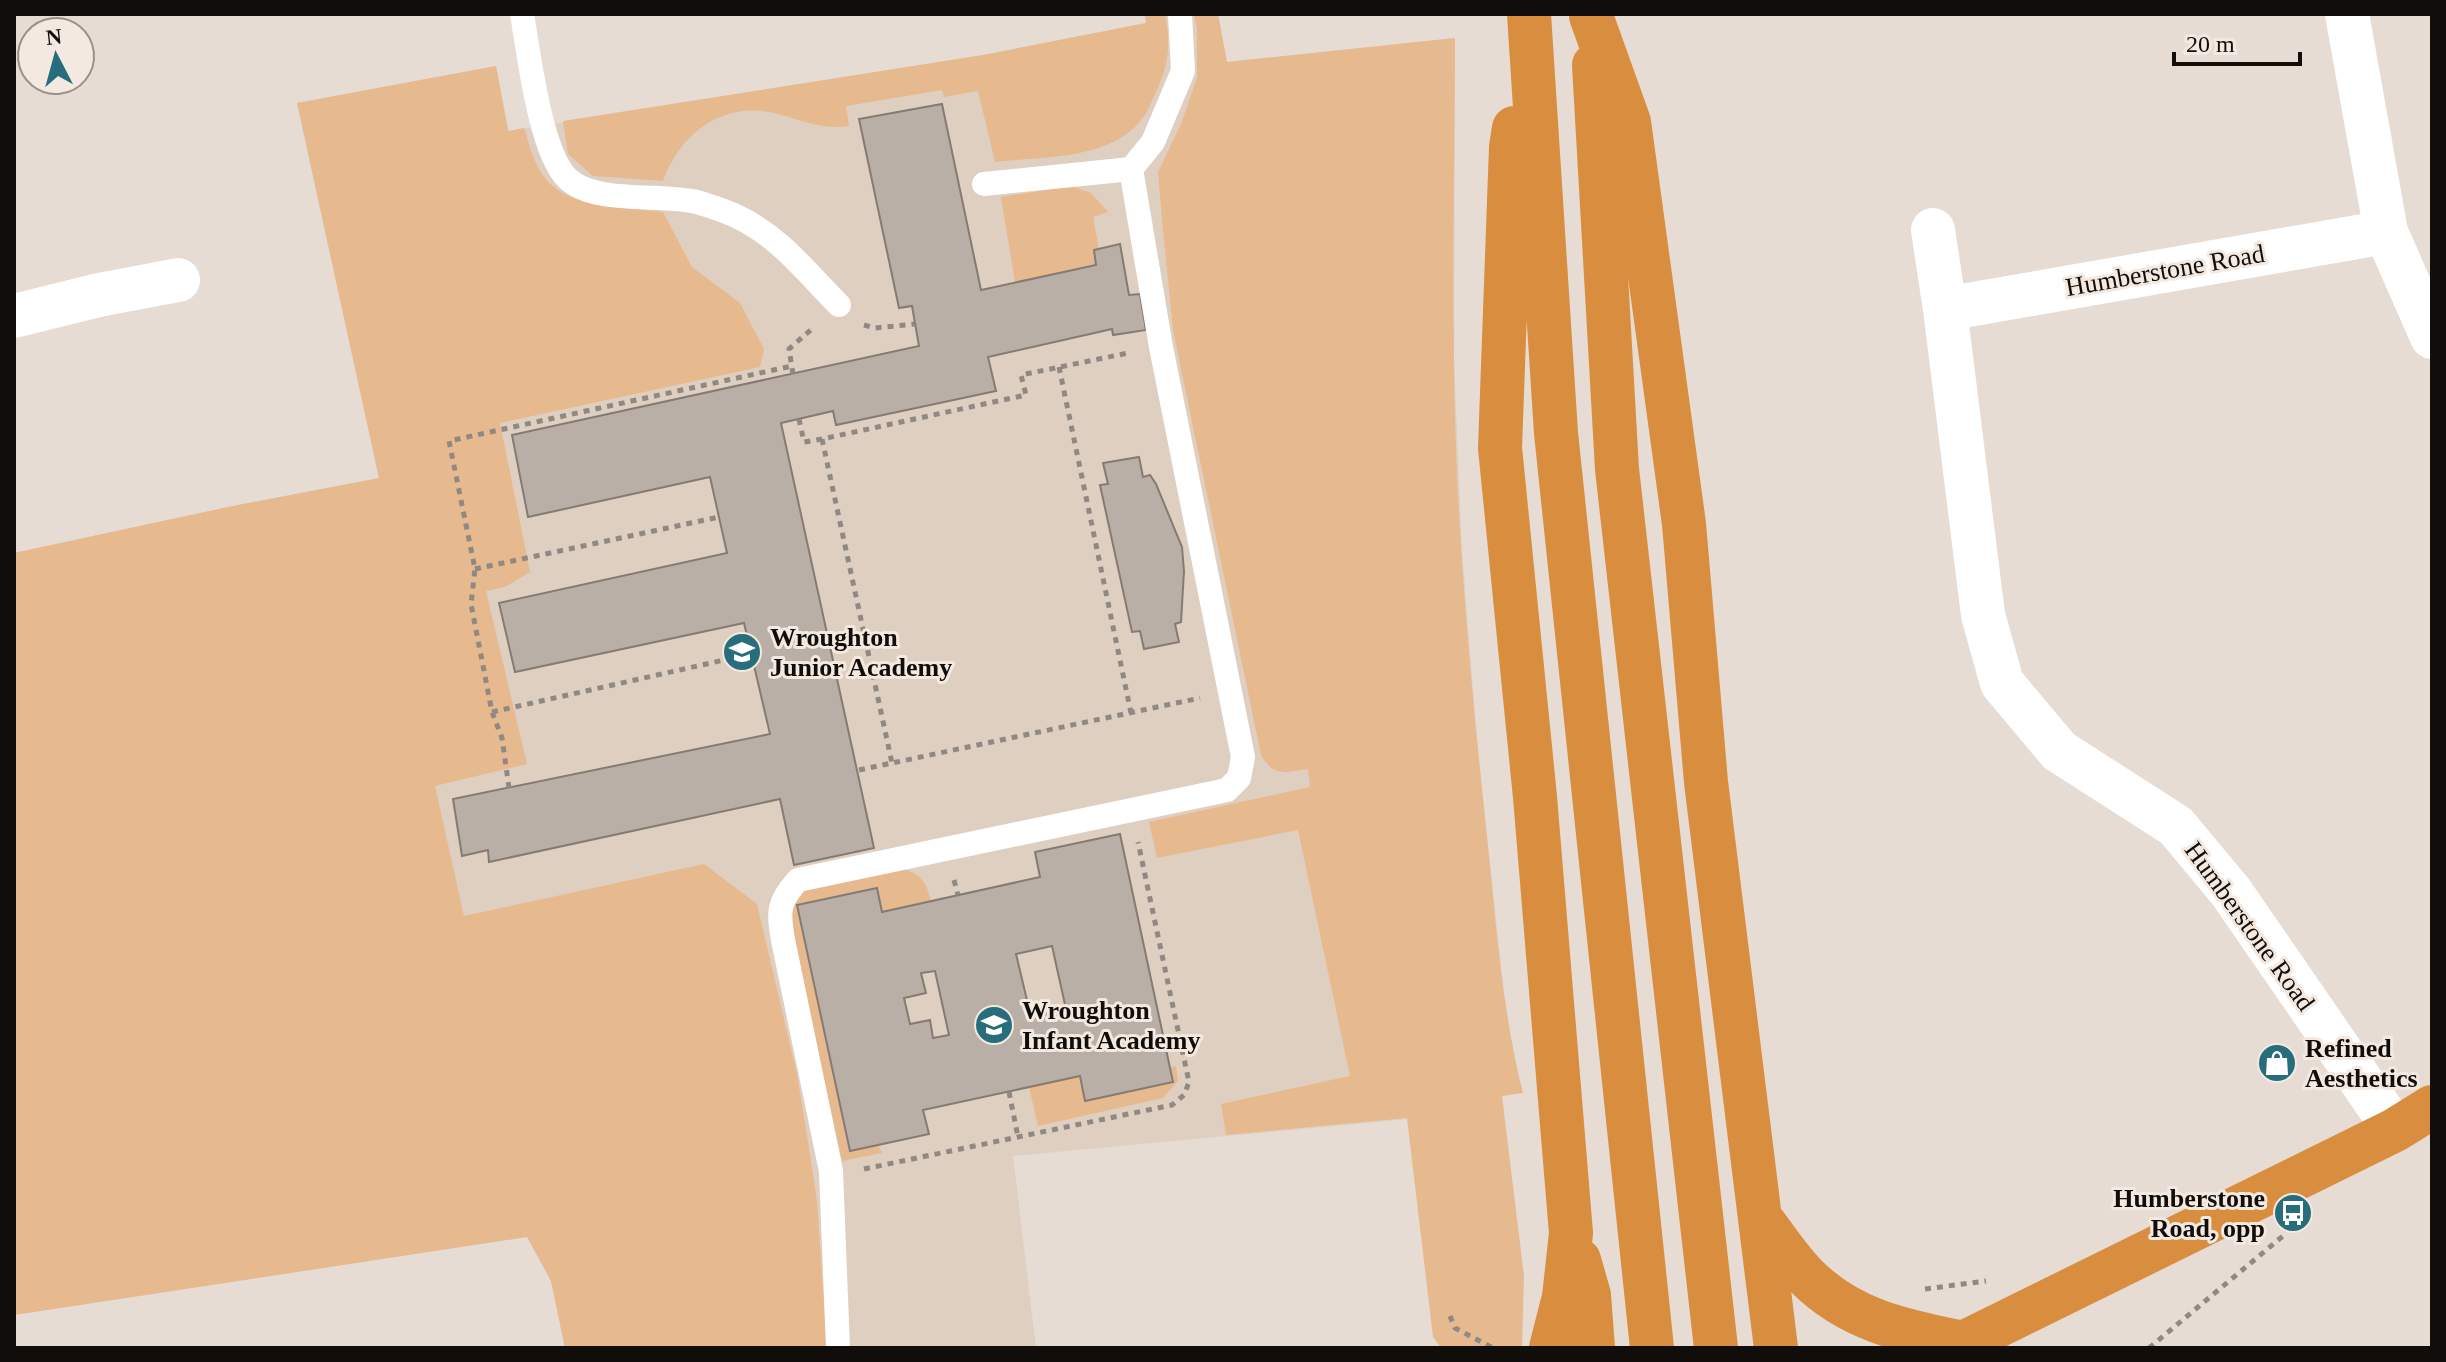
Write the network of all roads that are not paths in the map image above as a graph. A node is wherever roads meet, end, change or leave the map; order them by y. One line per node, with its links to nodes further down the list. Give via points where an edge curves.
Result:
1 (522, 14): 11 (lane, via 543,132 553,160 568,180 594,192 696,202 737,216 779,242)
2 (1180, 14): 6 (lane, via 1183,71 1153,142)
3 (2347, 14): 9 (street)
4 (1591, 15): 17 (highway, via 1629,122 1684,524 1706,782); 19 (highway, via 1617,469)
5 (1530, 28): 18 (highway, via 1511,147 1500,448); 20 (highway, via 1556,433)
6 (1131, 169): 7 (lane); 22 (lane, via 1243,757 1239,778 1227,790 798,880 785,894 778,913 831,1176)
7 (984, 184)
8 (1933, 230): 12 (street, Humberstone Road)
9 (2386, 232): 12 (street, Humberstone Road); 13 (street)
10 (178, 280): 14 (street)
11 (839, 305)
12 (1945, 309): 16 (street, Humberstone Road, via 1983,615 2002,683 2059,751 2176,826 2231,892)
13 (2426, 312)
14 (14, 316)
15 (2432, 1107): 16 (highway)
16 (2395, 1130): 21 (highway)
17 (1761, 1219): 21 (highway, via 1807,1277 1847,1307 1888,1327); 25 (highway)
18 (1571, 1233): 23 (highway, via 1564,1297); 24 (highway, via 1589,1295)
19 (1714, 1332)
20 (1651, 1337)
21 (1958, 1346)
22 (838, 1348)
23 (1551, 1348)
24 (1593, 1348)
25 (1776, 1348)

